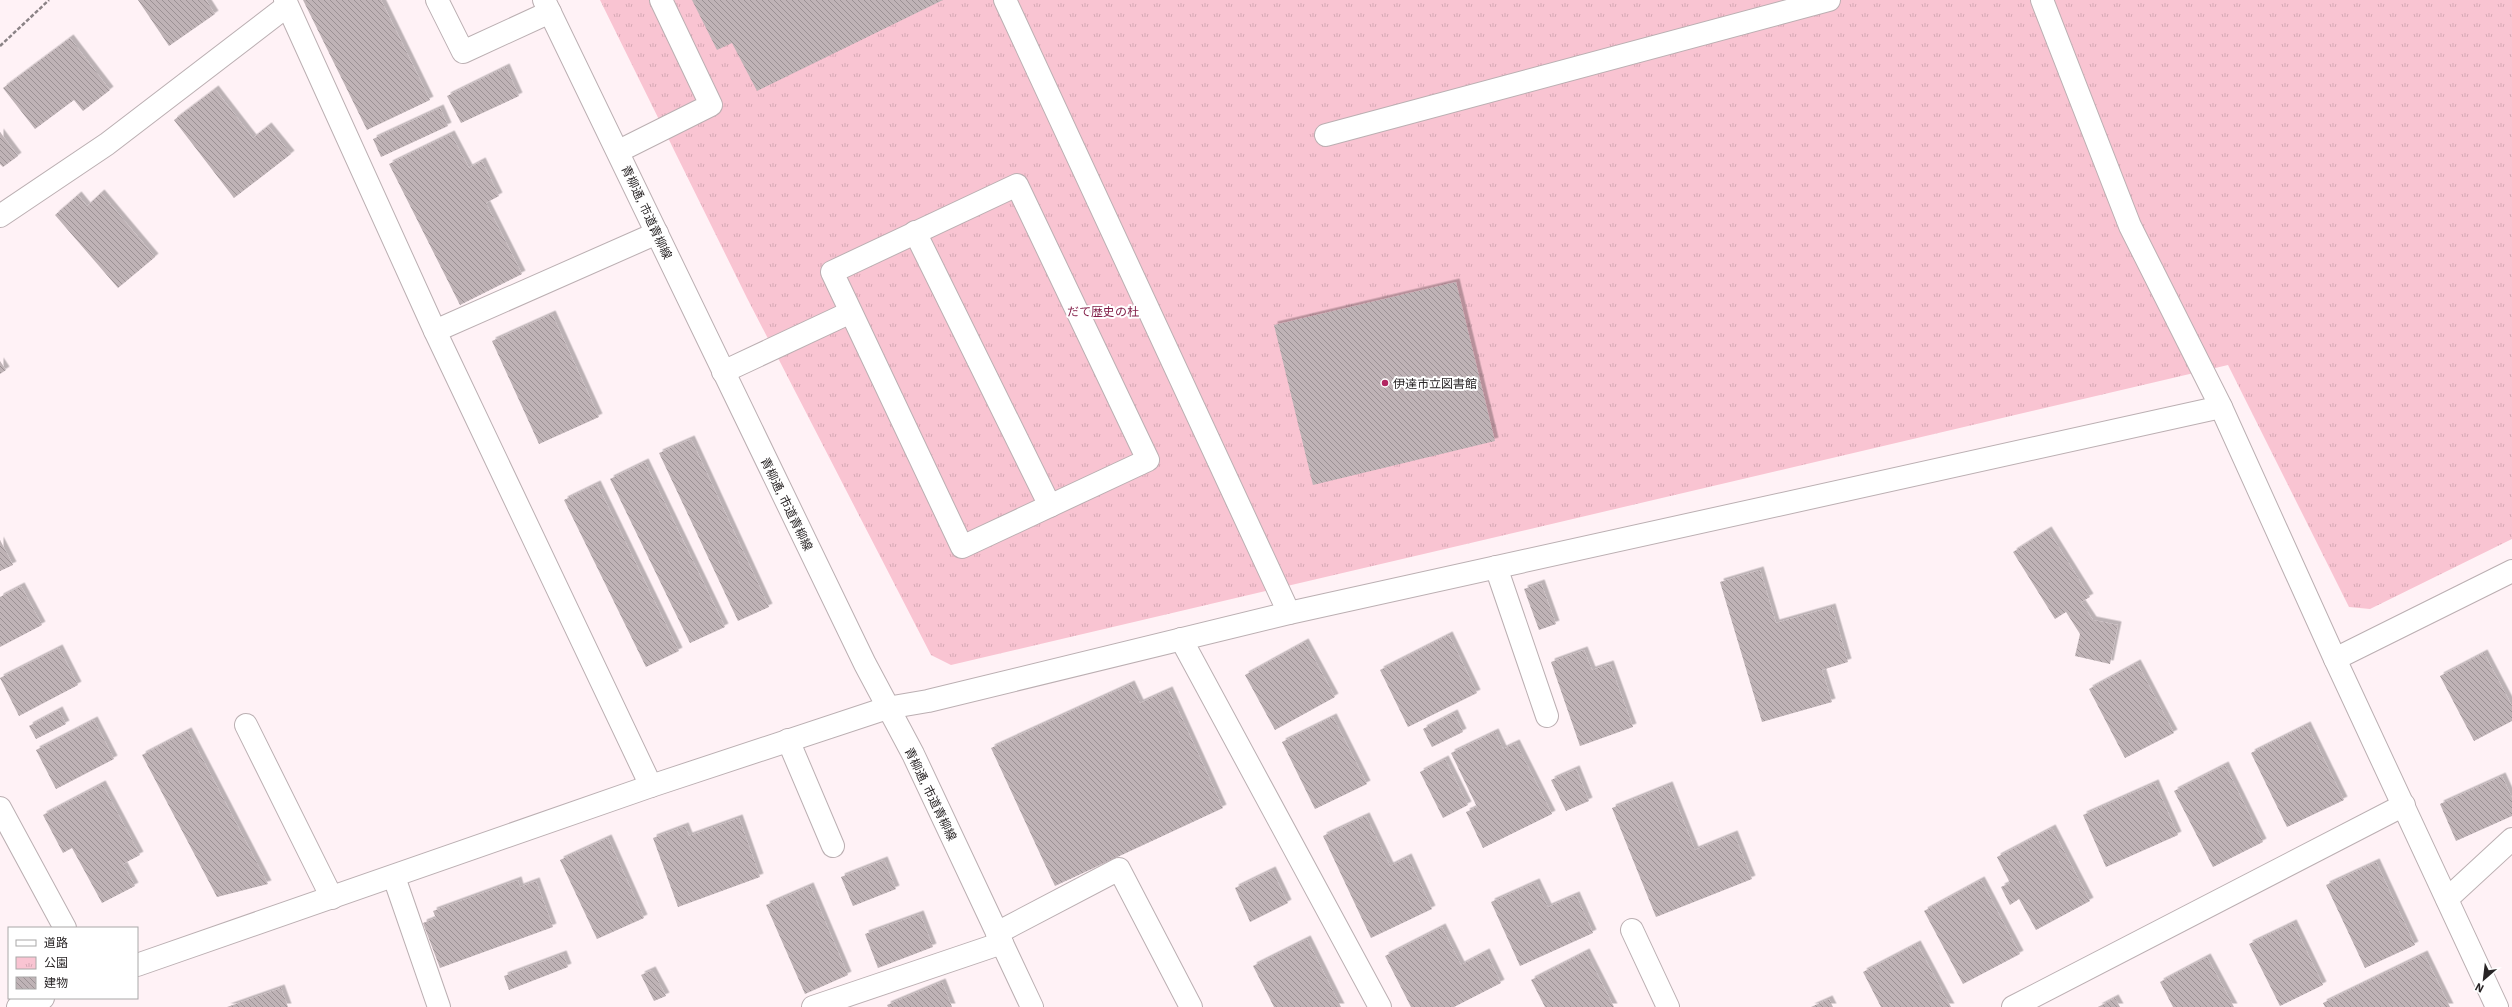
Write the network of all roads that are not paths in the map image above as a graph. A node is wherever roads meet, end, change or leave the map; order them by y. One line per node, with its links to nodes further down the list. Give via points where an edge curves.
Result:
1 (437, 0): 7 (street, via 463,52)
2 (661, 0): 9 (street, via 712,105)
3 (1005, 0): 20 (street)
4 (1828, 0): 8 (street)
5 (2042, 0): 16 (street, via 2130,226)
6 (286, 3): 10 (street, via 107,144); 14 (street)
7 (547, 6): 9 (street, 青柳通, 市道青柳線)
8 (1326, 135)
9 (619, 151): 12 (street, 青柳通, 市道青柳線)
10 (0, 216)
11 (915, 232): 13 (street, via 832,272); 17 (street); 17 (street, via 1017,185 1148,460)
12 (657, 233): 14 (street); 15 (street, 青柳通, 市道青柳線)
13 (851, 312): 15 (street); 17 (street, via 962,547)
14 (435, 331): 27 (street)
15 (723, 372): 23 (street, 青柳通, 市道青柳線)
16 (2221, 407): 18 (street); 22 (street)
17 (1050, 506)
18 (1496, 567): 20 (street); 24 (street)
19 (2512, 571): 22 (street)
20 (1289, 613): 21 (street)
21 (1181, 639): 23 (street, via 935,699); 45 (street)
22 (2335, 659): 28 (street)
23 (887, 708): 26 (street); 37 (street, 青柳通, 市道青柳線, via 913,754)
24 (1547, 716)
25 (246, 725): 33 (street)
26 (788, 740): 27 (street); 31 (street)
27 (651, 786): 32 (street)
28 (2404, 805): 34 (street); 47 (street)
29 (0, 808): 35 (street)
30 (2512, 839): 34 (street)
31 (833, 846)
32 (394, 877): 33 (street); 41 (street)
33 (332, 898): 38 (street)
34 (2447, 899): 48 (street)
35 (64, 927)
36 (1632, 930): 46 (street)
37 (1000, 938): 42 (street); 43 (street, 青柳通, 市道青柳線); 44 (street, via 1119,869)
38 (138, 965)
39 (40, 999): 40 (street)
40 (18, 1007)
41 (440, 1007)
42 (813, 1007)
43 (1032, 1007)
44 (1191, 1007)
45 (1380, 1007)
46 (1668, 1007)
47 (2013, 1007)
48 (2497, 1007)

